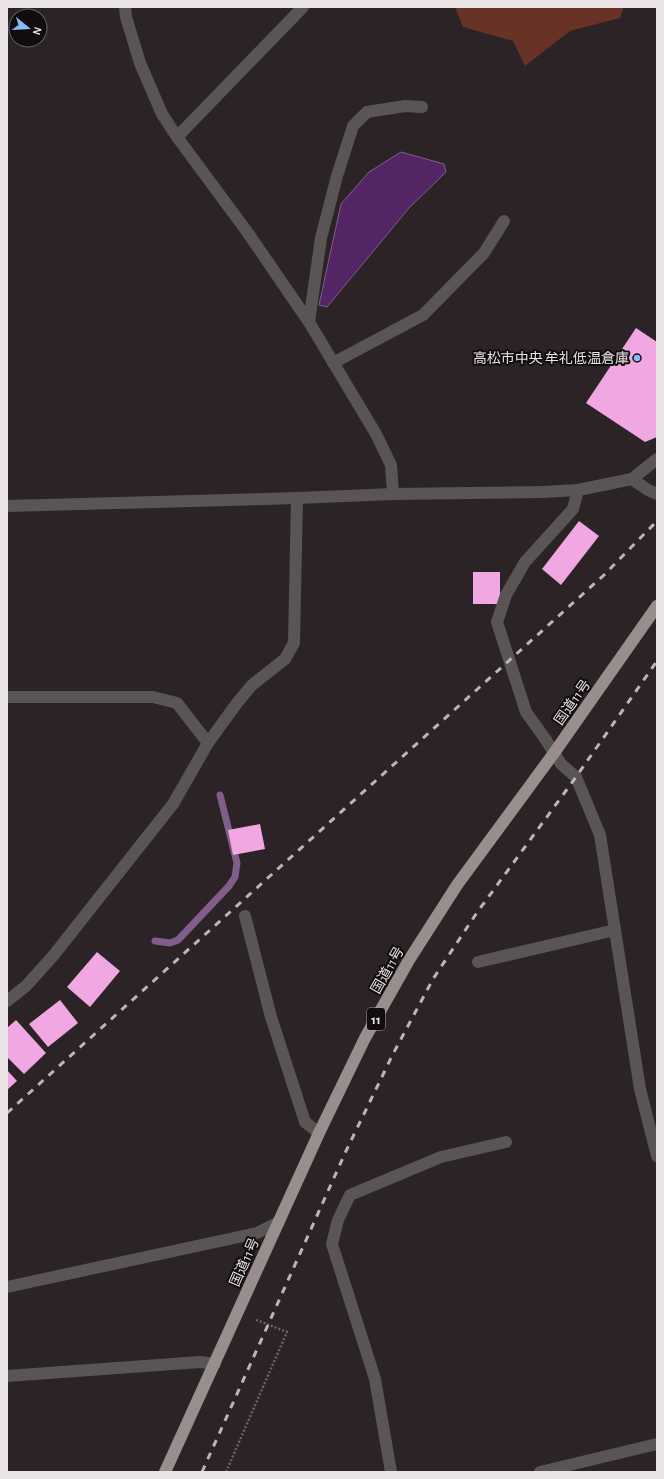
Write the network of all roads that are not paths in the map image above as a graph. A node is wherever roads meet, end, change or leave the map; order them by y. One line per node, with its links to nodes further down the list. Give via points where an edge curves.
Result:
1 (125, 7): 4 (street, via 140,63 162,114)
2 (303, 7): 4 (street)
3 (422, 107): 6 (street, via 405,106 367,112 353,126 321,238)
4 (177, 137): 6 (street, via 248,233)
5 (504, 221): 7 (street, via 484,253 423,315)
6 (309, 322): 7 (street)
7 (333, 363): 11 (street, via 376,434 391,465)
8 (657, 459): 9 (street)
9 (632, 479): 10 (street); 12 (street)
10 (578, 490): 11 (street); 18 (street, via 573,509 526,562 506,595 497,622 526,712)
11 (393, 494): 13 (street)
12 (657, 494)
13 (297, 498): 14 (street); 17 (street, via 294,643 285,659 252,685)
14 (7, 506)
15 (657, 606): 18 (highway, 国道11号 / 11)
16 (7, 697): 17 (street, via 153,697 177,703)
17 (208, 743): 22 (street, via 173,804 53,956 26,986)
18 (554, 753): 20 (street, via 561,764 576,777 600,835); 23 (highway, 国道11号 / 11, via 457,885 409,960 365,1038)
19 (245, 916): 23 (street, via 270,1017 305,1122)
20 (615, 930): 21 (street); 25 (street, via 640,1090)
21 (478, 962)
22 (7, 1001)
23 (319, 1133): 26 (highway, 国道11号 / 11)
24 (506, 1142): 32 (street, via 441,1157 350,1195 338,1220 332,1244 375,1379)
25 (657, 1156)
26 (279, 1222): 27 (street, via 256,1233); 28 (highway, 国道11号 / 11)
27 (7, 1287)
28 (215, 1364): 29 (street, via 200,1362); 31 (highway, 国道11号 / 11)
29 (7, 1376)
30 (657, 1444): 33 (street)
31 (165, 1472)
32 (391, 1472)
33 (540, 1472)

